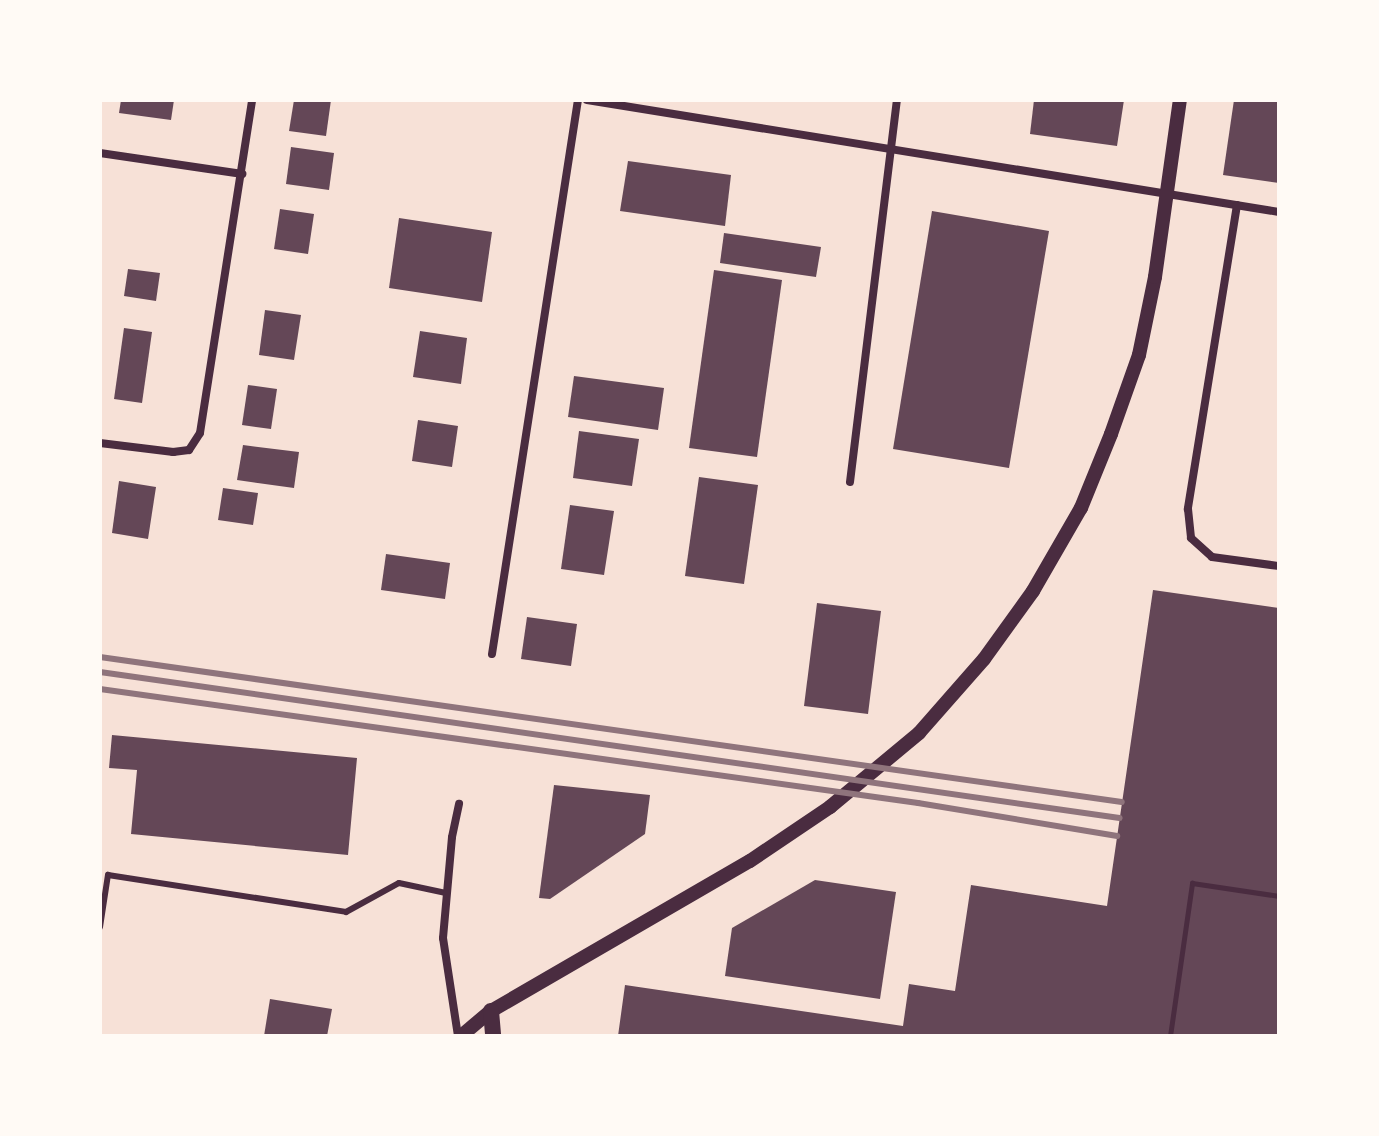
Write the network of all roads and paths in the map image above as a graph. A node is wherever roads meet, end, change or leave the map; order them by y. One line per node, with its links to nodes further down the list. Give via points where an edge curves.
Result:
1 (252, 100): 8 (street)
2 (578, 100): 15 (street)
3 (587, 100): 6 (street)
4 (897, 100): 6 (street)
5 (1180, 100): 9 (street)
6 (890, 152): 9 (street); 13 (street)
7 (100, 153): 8 (street)
8 (242, 174): 12 (street, via 200,433 189,450 173,452)
9 (1168, 195): 10 (street); 20 (street, via 1139,355 1081,508 1033,591 965,682 887,763 802,826)
10 (1237, 205): 11 (street); 14 (street, via 1188,509 1191,538 1212,557)
11 (1279, 212)
12 (100, 443)
13 (850, 482)
14 (1279, 566)
15 (492, 654)
16 (459, 804): 17 (street)
17 (446, 893): 19 (lane, via 399,883 346,912 108,875); 21 (street, via 443,938)
18 (1279, 896): 23 (path, via 1192,883)
19 (100, 927)
20 (491, 1011): 21 (street); 22 (main road)
21 (459, 1036)
22 (493, 1036)
23 (1170, 1036)

